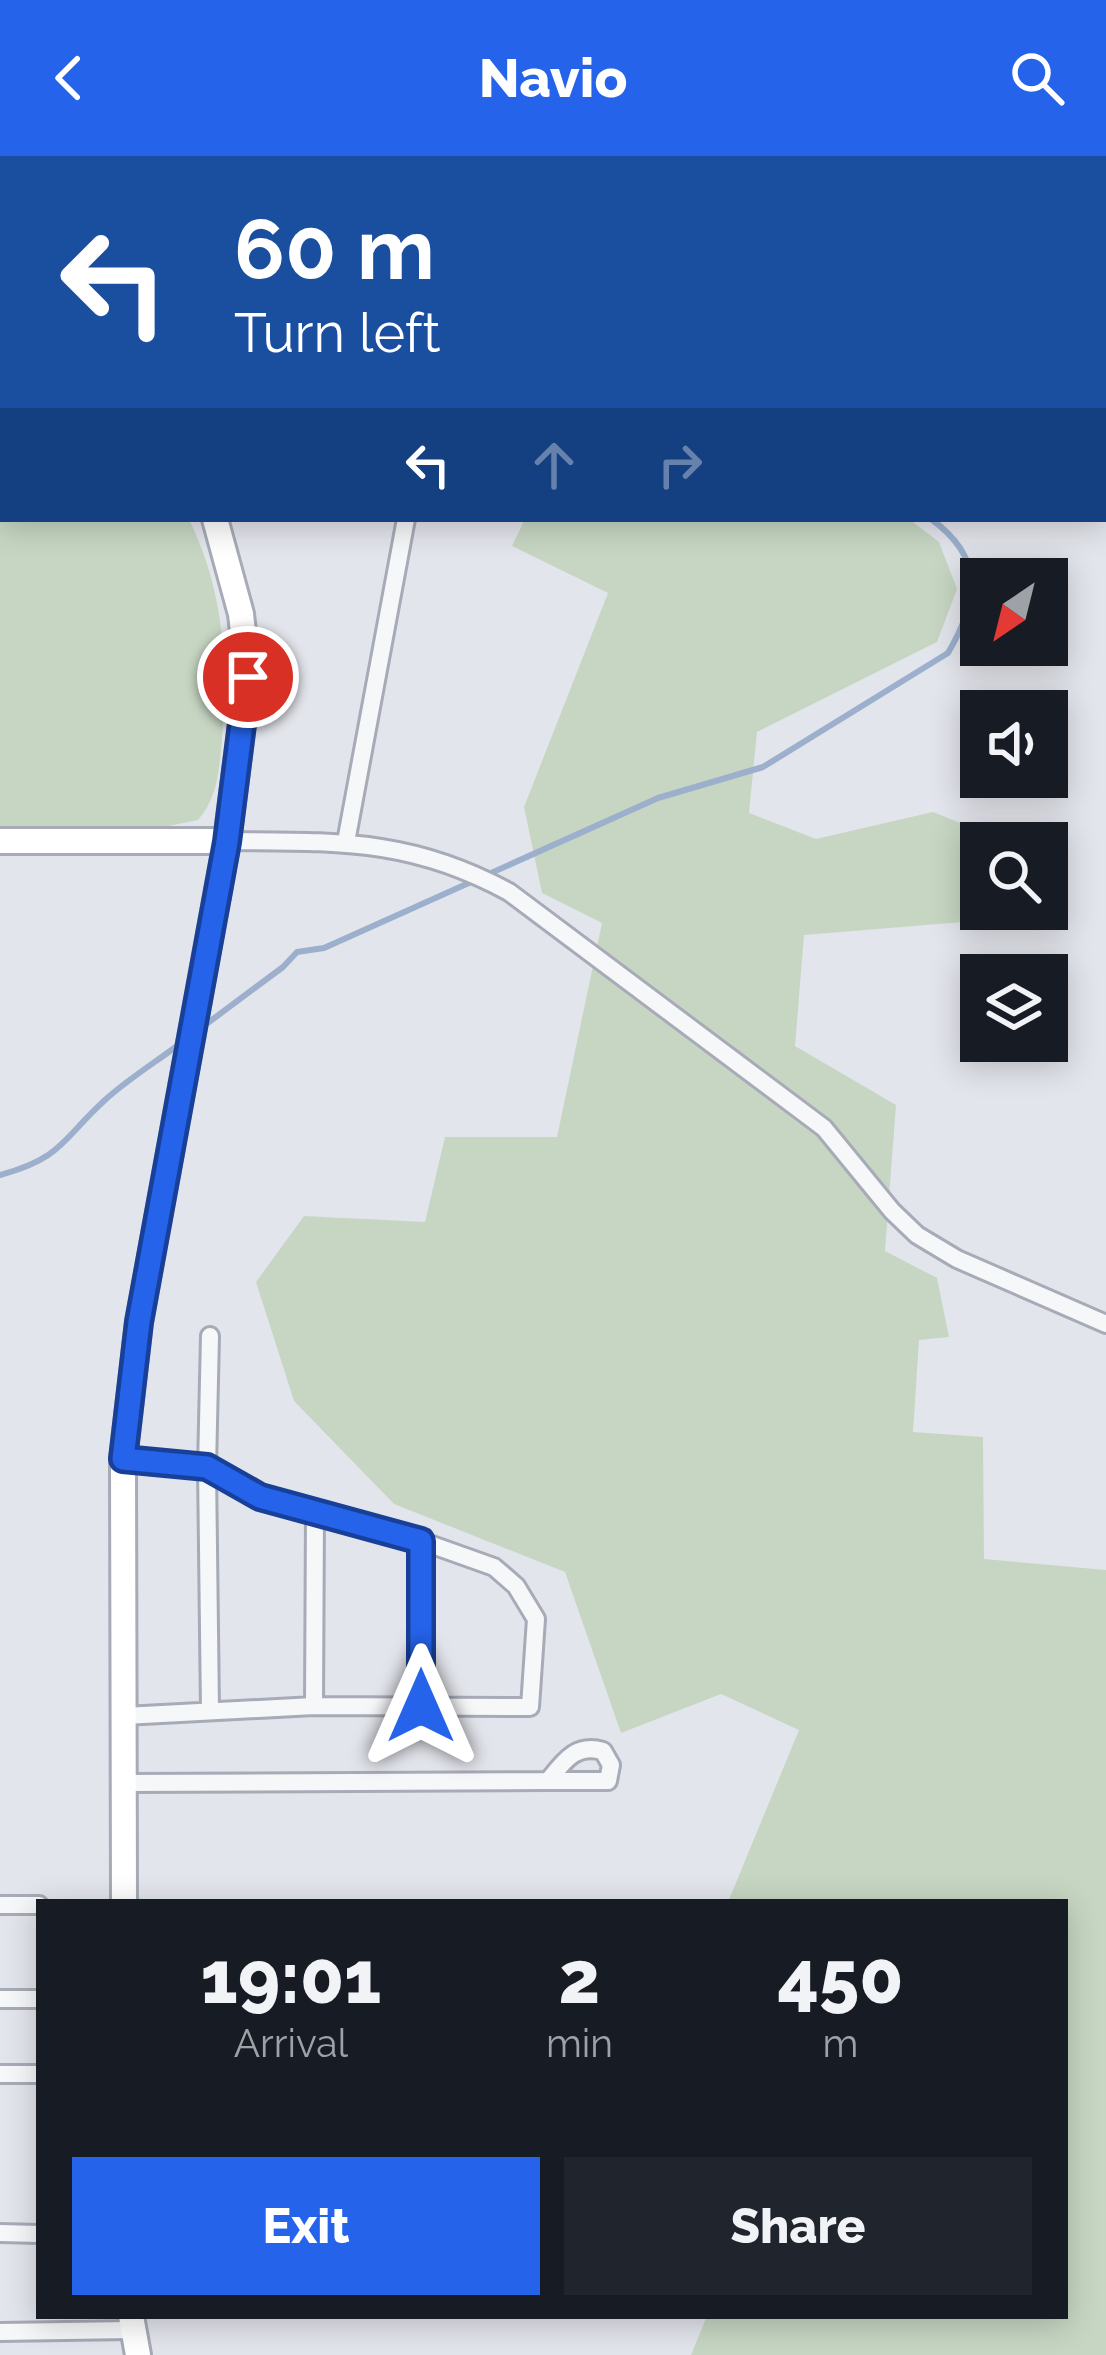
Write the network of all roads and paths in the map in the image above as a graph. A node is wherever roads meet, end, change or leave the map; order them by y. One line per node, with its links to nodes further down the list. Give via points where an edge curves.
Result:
1 (215, 522): 4 (street, via 241,614 248,677)
2 (405, 522): 5 (street)
3 (0, 841): 4 (street)
4 (227, 842): 5 (street); 8 (street, via 139,1322)
5 (346, 842): 6 (street, via 432,856 509,892 824,1128 917,1235)
6 (1106, 1324)
7 (210, 1336): 9 (street)
8 (123, 1459): 9 (street); 15 (street)
9 (207, 1467): 10 (street, via 260,1497); 14 (street)
10 (315, 1514): 11 (street); 12 (street)
11 (421, 1541): 13 (street); 13 (street, via 494,1568 517,1586 536,1619 530,1707)
12 (314, 1706): 13 (street); 14 (street)
13 (421, 1706)
14 (210, 1711): 15 (street)
15 (124, 1716): 17 (street)
16 (548, 1781): 17 (street)
17 (124, 1784): 18 (street)
18 (124, 1899)
19 (0, 1905): 20 (street)
20 (36, 1905)
21 (0, 1999): 22 (street)
22 (36, 1999)
23 (0, 2074): 24 (street)
24 (36, 2074)
25 (0, 2234): 26 (street)
26 (36, 2234)
27 (131, 2323): 28 (street); 30 (street)
28 (60, 2324): 29 (street)
29 (0, 2332)
30 (138, 2355)

